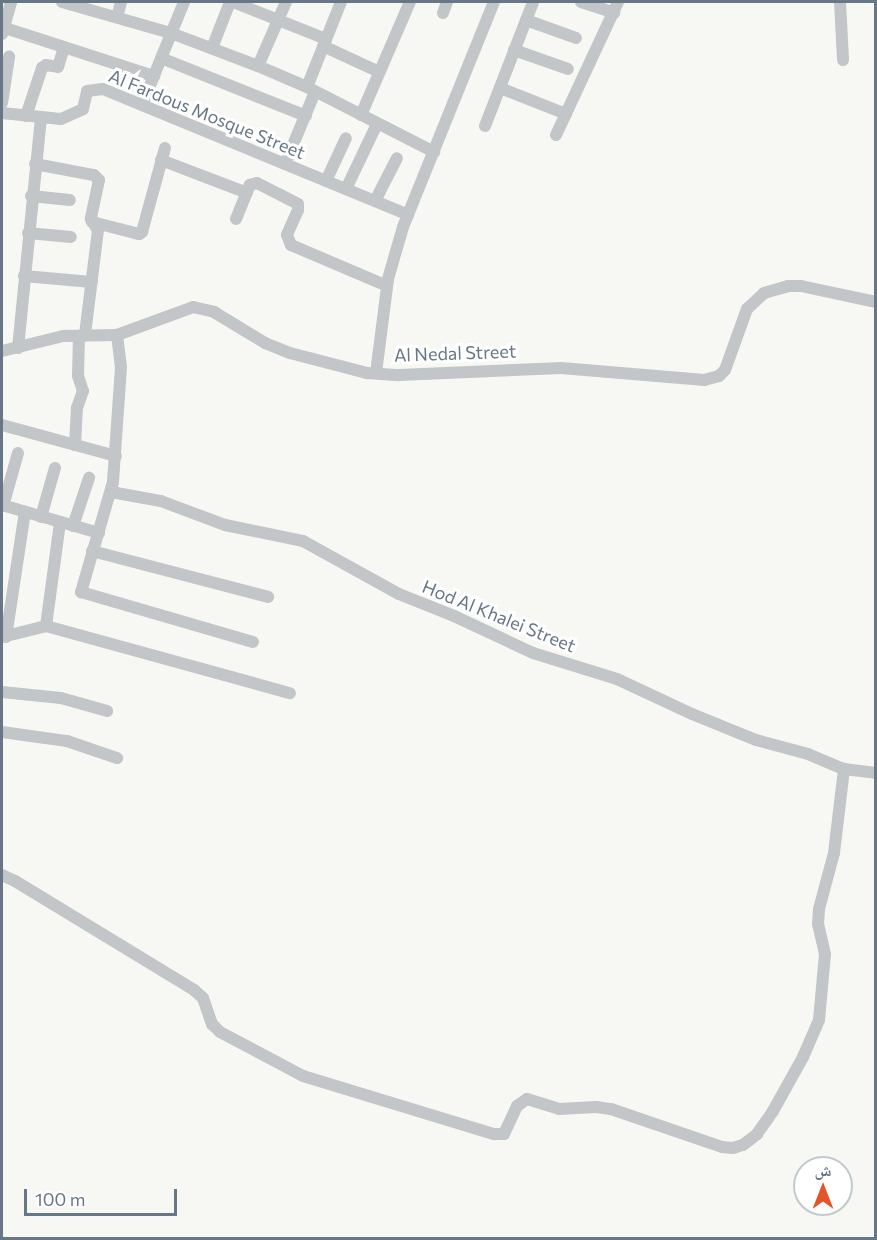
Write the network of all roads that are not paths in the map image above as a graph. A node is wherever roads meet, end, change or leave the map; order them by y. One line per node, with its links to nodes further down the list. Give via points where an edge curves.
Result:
1 (12, 2): 18 (street)
2 (62, 2): 13 (street)
3 (121, 2): 15 (street)
4 (184, 2): 19 (street)
5 (231, 2): 16 (street); 23 (street)
6 (286, 2): 16 (street)
7 (341, 2): 21 (street)
8 (410, 2): 38 (street)
9 (494, 2): 46 (street)
10 (533, 2): 17 (street)
11 (581, 2): 14 (street)
12 (840, 2): 27 (street)
13 (76, 3): 15 (street)
14 (616, 7): 37 (street)
15 (117, 17): 19 (street)
16 (278, 19): 21 (street); 28 (street)
17 (526, 20): 20 (street); 24 (street)
18 (2, 30): 22 (street)
19 (171, 33): 23 (street); 26 (street)
20 (576, 38)
21 (325, 42): 30 (street); 33 (street)
22 (64, 47): 31 (street); 39 (street, via 58,67 46,65 41,70)
23 (212, 48): 28 (street)
24 (514, 50): 29 (street); 32 (street)
25 (9, 57): 34 (street)
26 (160, 58): 31 (street); 40 (street)
27 (843, 60)
28 (258, 66): 33 (street)
29 (568, 69)
30 (375, 70)
31 (154, 76): 35 (street)
32 (500, 88): 37 (street); 43 (street)
33 (311, 89): 38 (street); 40 (street)
34 (2, 103)
35 (142, 105): 41 (street, Al Fardous Mosque Street, via 98,88 87,91 83,109 73,116); 49 (street, Al Fardous Mosque Street)
36 (2, 113): 39 (street, Al Fardous Mosque Street)
37 (566, 114): 44 (street)
38 (361, 115): 42 (street)
39 (26, 116): 41 (street, Al Fardous Mosque Street)
40 (306, 116): 49 (street)
41 (41, 118): 48 (street)
42 (377, 124): 46 (street); 51 (street)
43 (485, 126)
44 (556, 135)
45 (346, 138): 50 (street)
46 (434, 152): 56 (street)
47 (397, 158): 55 (street)
48 (35, 164): 53 (street); 58 (street, via 96,176 99,183)
49 (285, 164): 50 (street, Al Fardous Mosque Street)
50 (326, 181): 51 (street, Al Fardous Mosque Street)
51 (346, 189): 55 (street, Al Fardous Mosque Street)
52 (247, 194): 57 (street); 58 (street, via 163,154 142,232); 63 (street, via 255,182 297,203 298,210 287,235 289,243)
53 (31, 196): 54 (street); 59 (street)
54 (70, 200)
55 (375, 201): 56 (street, Al Fardous Mosque Street)
56 (408, 215): 63 (street)
57 (237, 219)
58 (92, 222): 62 (street, via 98,230)
59 (28, 233): 60 (street); 61 (street)
60 (71, 237)
61 (24, 276): 62 (street); 67 (street)
62 (92, 282): 65 (street)
63 (387, 286): 69 (street)
64 (876, 302): 69 (street, Al Nedal Street, via 801,286 788,285 764,293 747,309 725,370 704,380 561,368)
65 (82, 335): 66 (street, Al Nedal Street); 67 (street, Al Nedal Street, via 40,340); 71 (street, via 78,376 83,391 76,408)
66 (117, 335): 69 (street, Al Nedal Street, via 182,309 204,308 290,353); 73 (street, via 122,367)
67 (18, 348): 68 (street, Al Nedal Street)
68 (2, 351)
69 (376, 373)
70 (2, 425): 71 (street)
71 (75, 445): 73 (street)
72 (18, 453): 77 (street)
73 (116, 456): 76 (street)
74 (55, 468): 79 (street)
75 (89, 478): 81 (street)
76 (111, 492): 82 (street); 93 (street, Hod Al Khalei Street, via 161,501 225,525 303,541 411,600 533,653 617,679 701,718)
77 (2, 506): 78 (street)
78 (25, 512): 79 (street); 86 (street)
79 (41, 517): 80 (street)
80 (60, 522): 81 (street); 85 (street)
81 (74, 526): 82 (street)
82 (99, 533): 83 (street)
83 (92, 551): 84 (street); 87 (street, via 80,588 83,593)
84 (268, 597)
85 (46, 626): 86 (street); 89 (street)
86 (4, 637)
87 (253, 642)
88 (2, 692): 90 (street, via 61,699)
89 (290, 693)
90 (107, 711)
91 (2, 732): 92 (street, via 59,739)
92 (117, 758)
93 (844, 769): 94 (street, Hod Al Khalei Street); 95 (street, via 834,853 819,909 825,954 819,1020 773,1111 757,1134 733,1148 611,1109 559,1109 527,1099 517,1106 504,1134 494,1134 303,1076 220,1032 194,990 15,880)
94 (876, 773)
95 (2, 876)

